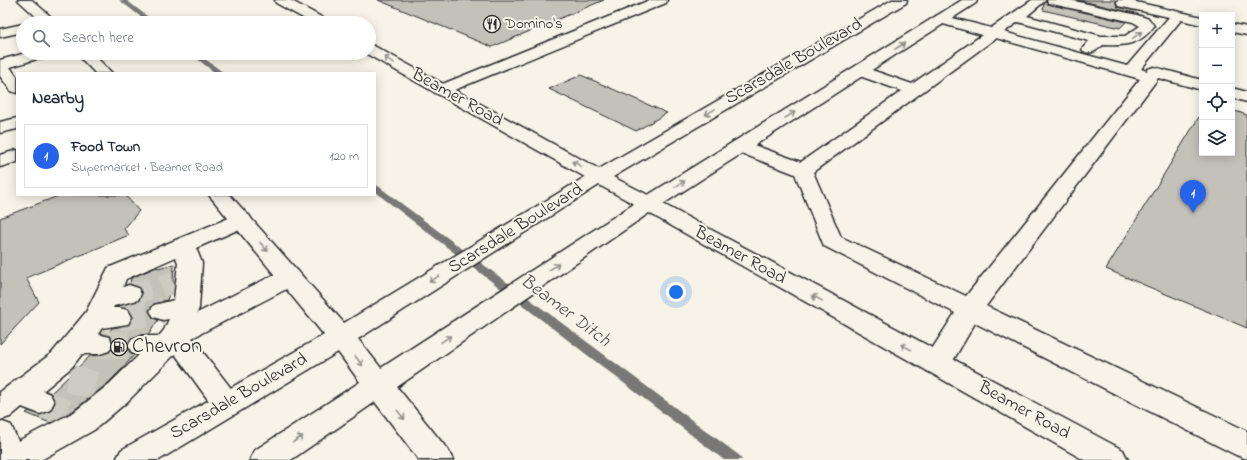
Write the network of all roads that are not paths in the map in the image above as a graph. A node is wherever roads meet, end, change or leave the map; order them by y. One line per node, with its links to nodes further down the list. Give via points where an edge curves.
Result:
1 (24, 0): 9 (main road)
2 (281, 0): 10 (main road)
3 (661, 0): 32 (main road)
4 (900, 0): 42 (main road, Scarsdale Boulevard, one-way to 42)
5 (971, 0): 13 (main road)
6 (1040, 0): 12 (main road)
7 (1053, 0): 20 (main road, one-way to 7, via 1120,41 1138,37 1147,26 1137,20)
8 (1109, 0): 11 (main road)
9 (41, 16)
10 (310, 16)
11 (1178, 16): 14 (main road); 28 (main road)
12 (1016, 17): 19 (main road); 20 (main road)
13 (941, 19): 19 (main road); 26 (main road, one-way to 13)
14 (1199, 20)
15 (1235, 29): 17 (main road)
16 (16, 30): 18 (main road)
17 (1247, 31)
18 (0, 33)
19 (993, 34): 22 (main road); 33 (main road)
20 (1100, 40): 22 (main road)
21 (376, 53): 32 (main road, Beamer Road, one-way to 21)
22 (1080, 58): 28 (main road)
23 (18, 60): 25 (main road)
24 (90, 60): 27 (main road)
25 (0, 65): 31 (main road)
26 (860, 71): 33 (main road); 38 (main road, one-way to 26)
27 (103, 72)
28 (1131, 72): 29 (main road)
29 (1151, 77): 30 (main road, via 1154,72); 48 (main road)
30 (1199, 84)
31 (16, 87)
32 (442, 90): 42 (main road, Beamer Road, one-way to 32)
33 (914, 90): 41 (main road)
34 (1235, 94): 35 (main road)
35 (1247, 97)
36 (16, 123): 37 (main road)
37 (0, 128)
38 (740, 146): 41 (main road); 44 (main road, one-way to 38)
39 (16, 156): 40 (main road)
40 (0, 161)
41 (803, 170): 48 (main road, via 832,241)
42 (600, 176): 44 (main road, Beamer Road); 49 (main road, Scarsdale Boulevard, one-way to 49)
43 (221, 196): 45 (main road)
44 (647, 205): 51 (main road, Beamer Road, one-way to 44); 52 (main road, one-way to 44)
45 (241, 220): 46 (main road); 47 (main road, one-way to 47)
46 (182, 268): 50 (main road, via 174,310); 53 (main road, via 116,274 108,310 62,360 58,375)
47 (290, 277): 49 (main road); 50 (main road)
48 (970, 309): 51 (main road); 56 (main road)
49 (341, 337): 52 (main road, one-way to 52); 54 (main road, Scarsdale Boulevard)
50 (161, 342): 54 (main road); 58 (main road, via 78,418)
51 (936, 363): 62 (main road, Beamer Road)
52 (377, 384): 60 (main road, one-way to 52); 61 (main road, one-way to 61)
53 (20, 401)
54 (227, 404): 59 (main road, Scarsdale Boulevard)
55 (0, 434): 57 (main road)
56 (1247, 446)
57 (8, 460)
58 (12, 460)
59 (132, 460)
60 (266, 460)
61 (437, 460)
62 (1112, 460)

